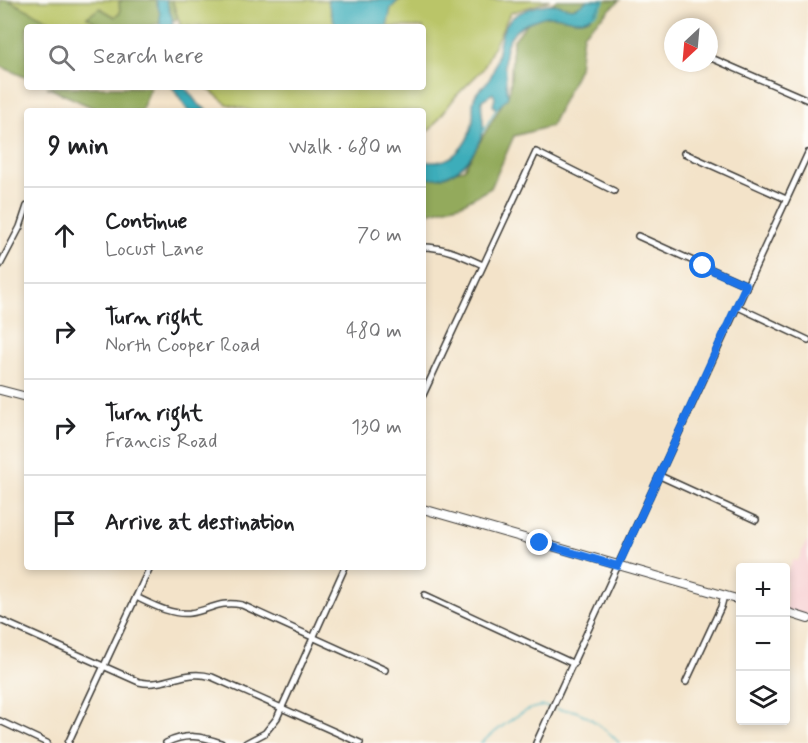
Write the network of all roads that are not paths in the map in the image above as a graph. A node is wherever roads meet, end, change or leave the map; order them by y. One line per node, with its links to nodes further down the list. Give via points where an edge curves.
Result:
1 (718, 61): 2 (street)
2 (808, 100)
3 (684, 153): 6 (street)
4 (808, 153): 6 (street)
5 (614, 191): 10 (street, via 536,152)
6 (786, 199): 12 (street)
7 (24, 215): 11 (street)
8 (638, 236): 12 (street)
9 (426, 247): 10 (street, via 451,250)
10 (483, 265): 15 (street)
11 (0, 266)
12 (746, 285): 13 (street)
13 (738, 307): 14 (street); 18 (street)
14 (808, 340)
15 (426, 388)
16 (0, 390): 17 (street)
17 (24, 396)
18 (660, 476): 20 (street); 21 (street)
19 (426, 510): 21 (street)
20 (756, 520)
21 (618, 566): 25 (street); 32 (street)
22 (149, 570): 26 (street)
23 (344, 570): 31 (street)
24 (425, 596): 32 (street)
25 (724, 596): 27 (street); 35 (street)
26 (136, 597): 31 (street, via 179,613 235,604); 33 (street)
27 (736, 599)
28 (790, 613): 29 (street)
29 (808, 619)
30 (0, 620): 33 (street)
31 (314, 638): 34 (street); 36 (street)
32 (574, 664): 44 (street)
33 (104, 667): 36 (street, via 148,684 186,674 207,675); 39 (street)
34 (385, 670)
35 (686, 681)
36 (282, 708): 42 (street, via 268,730); 43 (street)
37 (0, 721): 38 (street)
38 (47, 743)
39 (68, 743)
40 (166, 743): 41 (street, via 193,736)
41 (221, 743)
42 (246, 743)
43 (360, 743)
44 (536, 743)

